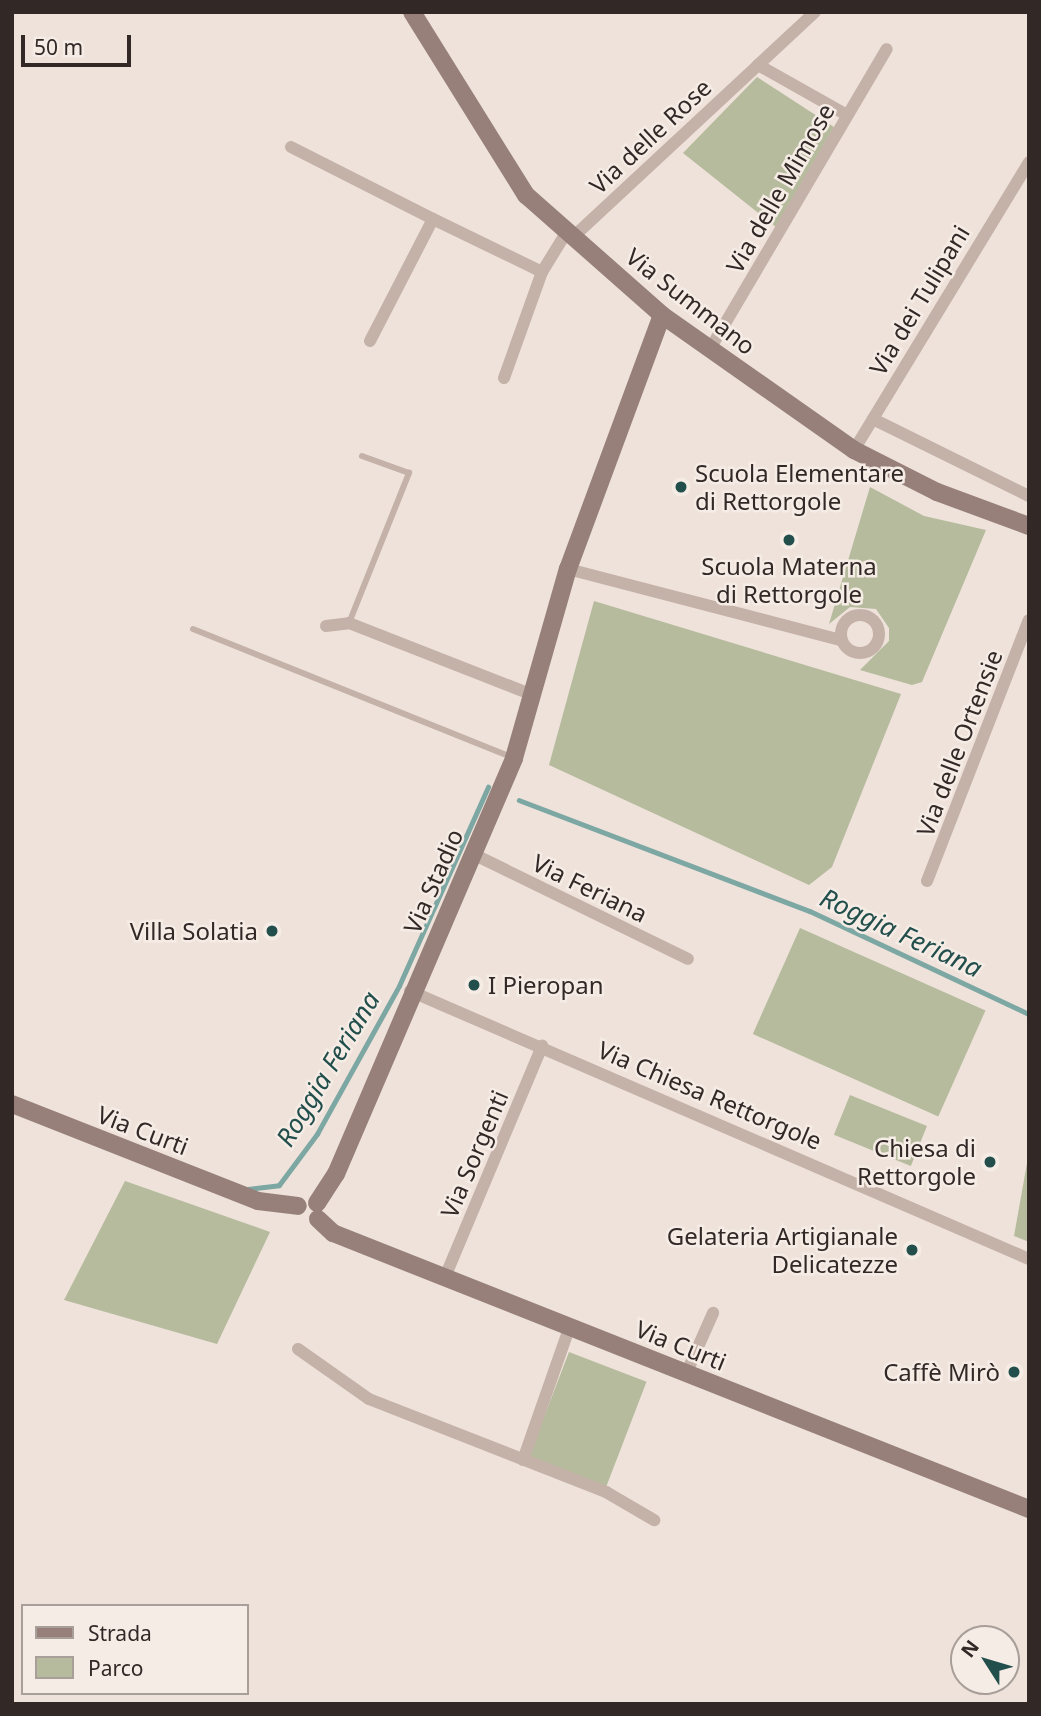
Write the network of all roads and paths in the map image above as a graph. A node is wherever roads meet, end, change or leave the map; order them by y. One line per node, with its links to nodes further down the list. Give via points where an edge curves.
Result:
1 (412, 12): 10 (street, Via Summano, via 500,162)
2 (815, 12): 4 (street, Via delle Rose)
3 (887, 49): 5 (street, Via delle Mimose)
4 (758, 65): 5 (street); 10 (street, Via delle Rose)
5 (847, 115): 14 (street, Via delle Mimose)
6 (291, 147): 9 (street)
7 (1029, 162): 8 (street, Via dei Tulipani)
8 (1024, 174): 16 (street, Via dei Tulipani)
9 (433, 219): 11 (street); 13 (street)
10 (569, 235): 11 (street, Via delle Rose); 12 (street, Via Summano)
11 (542, 272): 15 (street, Via delle Rose)
12 (662, 315): 14 (street, Via Summano); 21 (street, Via Stadio)
13 (370, 341)
14 (710, 349): 17 (street, Via Summano)
15 (504, 377)
16 (873, 419): 17 (street, Via dei Tulipani); 19 (street)
17 (854, 450): 20 (street, Via Summano, via 937,492)
18 (362, 456): 23 (lane, via 409,473)
19 (1029, 496)
20 (1029, 526)
21 (568, 569): 26 (street); 27 (street, Via Stadio)
22 (1029, 620): 30 (street, Via delle Ortensie)
23 (349, 622): 24 (street); 27 (street)
24 (326, 626)
25 (193, 629): 28 (lane)
26 (841, 640)
27 (533, 695): 28 (street, Via Stadio)
28 (514, 758): 29 (street, Via Stadio)
29 (473, 854): 31 (street, Via Feriana); 32 (street, Via Stadio)
30 (928, 881)
31 (688, 959)
32 (410, 991): 33 (street, Via Chiesa Rettorgole); 35 (street, Via Stadio)
33 (542, 1046): 36 (street, Via Chiesa Rettorgole); 37 (street, Via Sorgenti)
34 (12, 1104): 35 (street, Via Curti, via 258,1201 298,1206 301,1220)
35 (317, 1211): 37 (street, Via Curti, via 333,1233)
36 (1029, 1259)
37 (445, 1277): 39 (street, Via Curti)
38 (713, 1314): 41 (street)
39 (570, 1326): 41 (street, Via Curti); 42 (street)
40 (298, 1349): 42 (street, via 369,1399)
41 (687, 1374): 43 (street, Via Curti)
42 (523, 1460): 44 (street, via 606,1492)
43 (1029, 1509)
44 (654, 1520)

